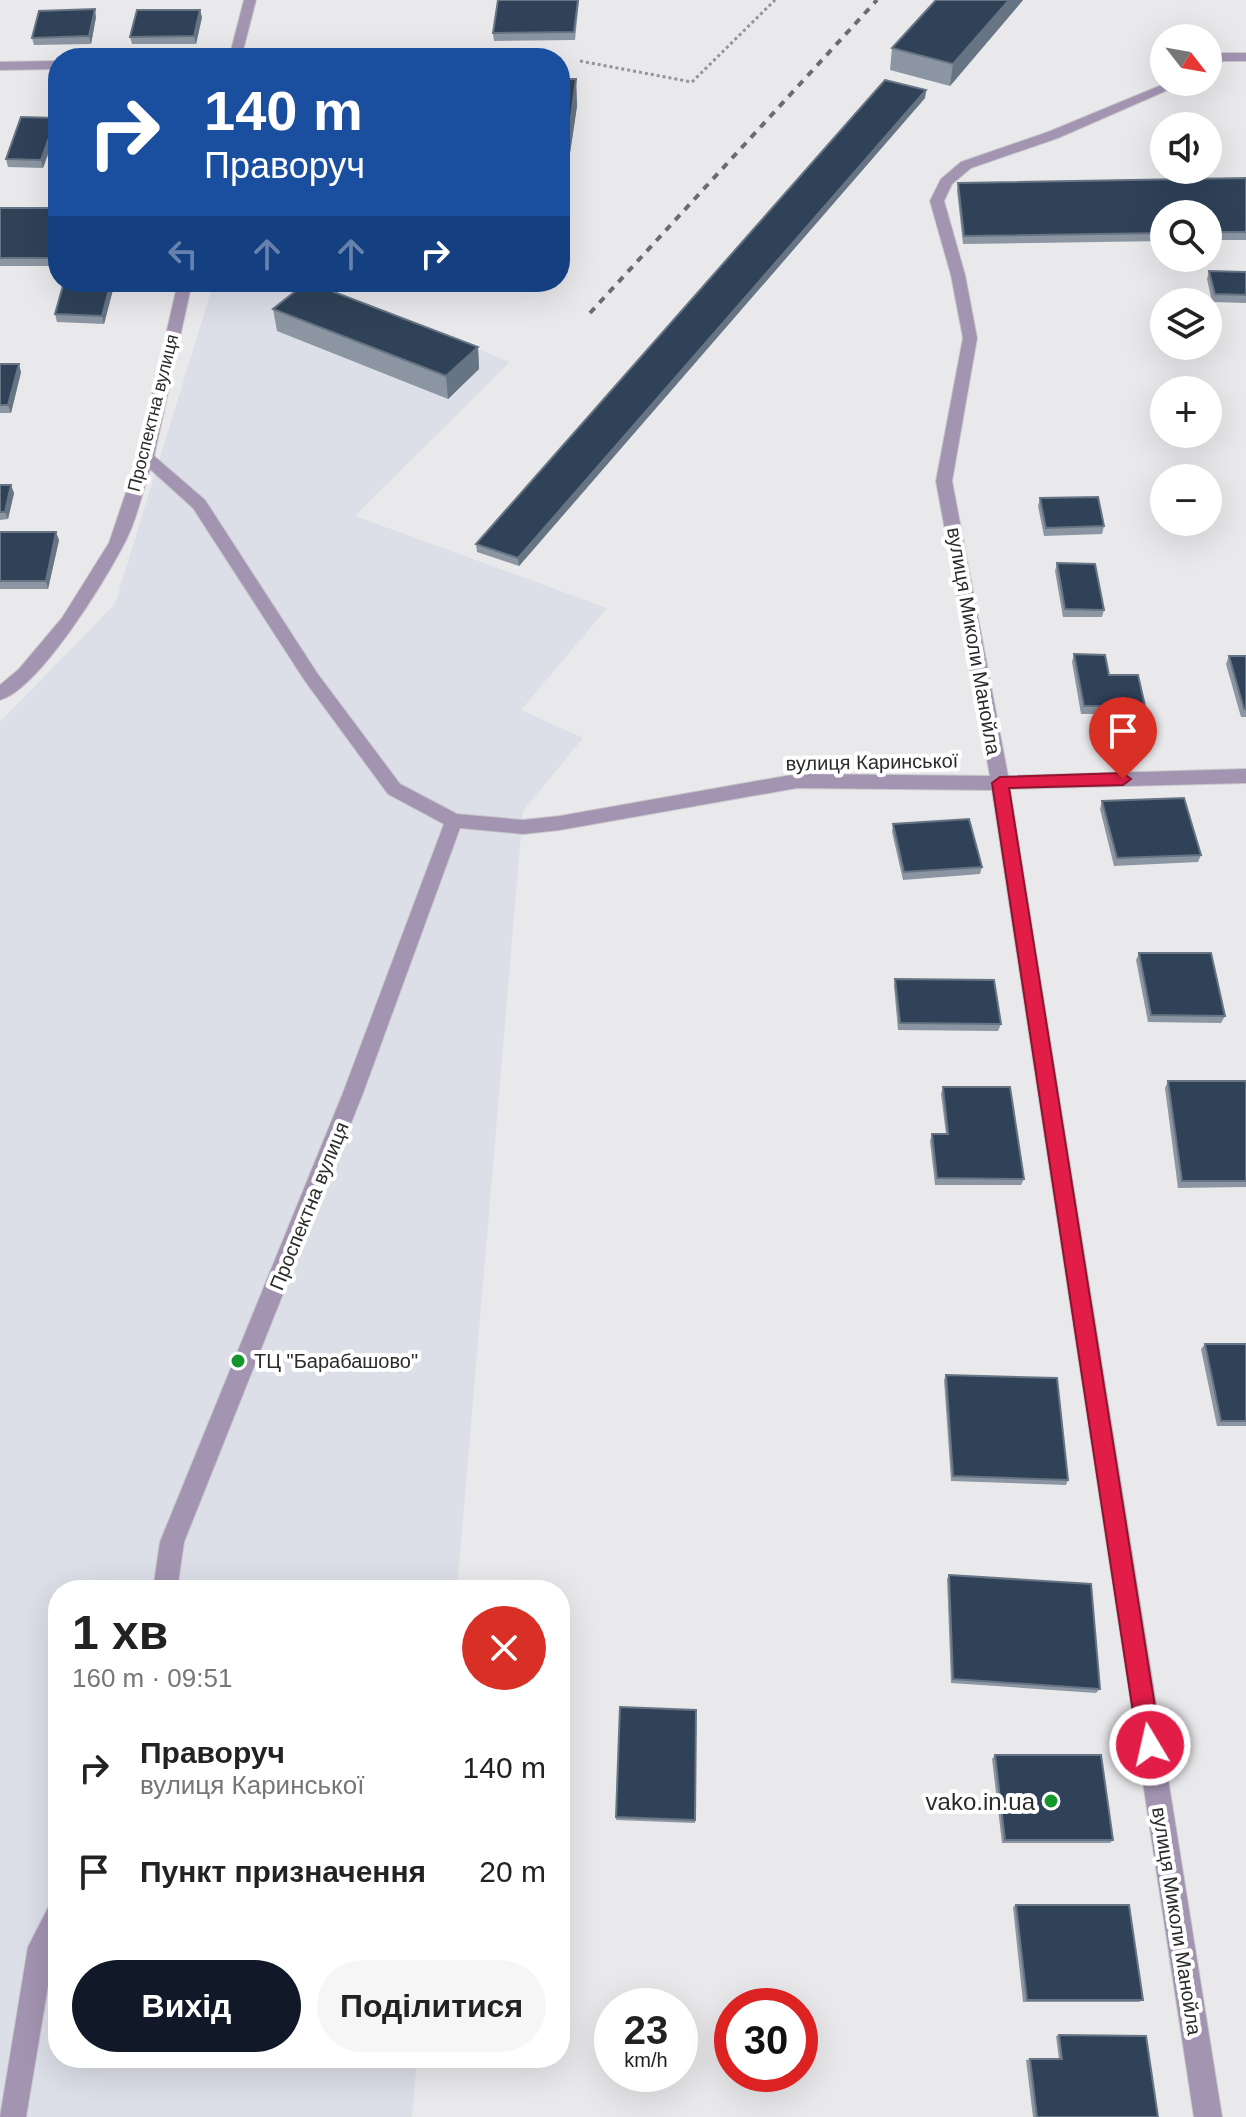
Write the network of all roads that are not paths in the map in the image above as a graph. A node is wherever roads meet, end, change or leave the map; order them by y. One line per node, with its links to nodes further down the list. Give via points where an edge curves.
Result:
1 (250, 0): 2 (street)
2 (238, 48)
3 (1222, 57): 4 (street)
4 (1246, 57)
5 (48, 65): 6 (street)
6 (0, 66)
7 (1150, 95): 12 (street, вулиця Миколи Манойла, via 966,165 946,182 937,201 970,338 944,481)
8 (183, 292): 9 (street, Проспектна вулиця)
9 (146, 457): 10 (street, Проспектна вулиця, via 109,556 68,622); 13 (street, via 199,504 311,677 394,789)
10 (0, 694)
11 (1246, 776): 12 (street, вулиця Каринської)
12 (1000, 783): 13 (street, вулиця Каринської, via 797,781 560,823 523,827); 17 (street, вулиця Миколи Манойла)
13 (454, 821): 14 (street, Проспектна вулиця, via 333,1148 172,1542)
14 (166, 1580)
15 (48, 1934): 16 (street, via 41,1947)
16 (12, 2117)
17 (1208, 2117)

